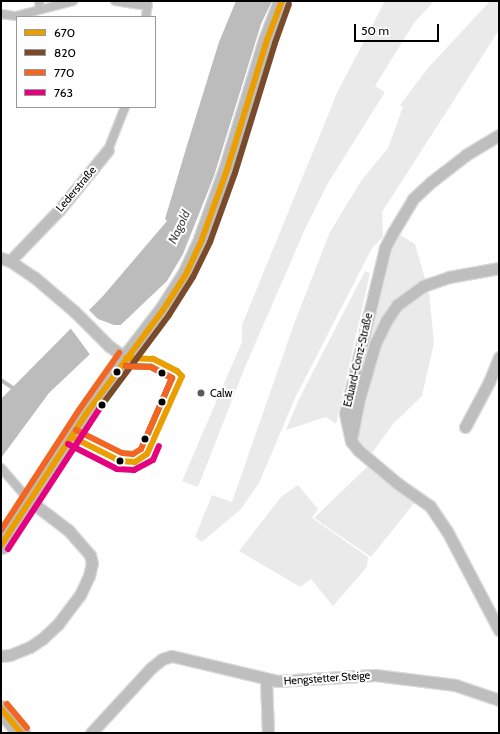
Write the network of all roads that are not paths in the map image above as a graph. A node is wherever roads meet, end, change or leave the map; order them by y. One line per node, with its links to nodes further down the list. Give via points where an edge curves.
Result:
1 (73, 1): 5 (street)
2 (115, 1): 4 (street)
3 (282, 1): 14 (main road, via 267,40 227,170 198,249 167,306)
4 (148, 3): 7 (street)
5 (40, 5): 6 (street, via 16,16)
6 (1, 14)
7 (146, 16)
8 (126, 108): 10 (street, Lederstraße)
9 (499, 135): 16 (street, Eduard-Conz-Straße, via 466,155 431,182 414,199 385,248 345,413)
10 (108, 150): 11 (street, Lederstraße, via 60,208)
11 (5, 260): 14 (street, via 34,278 106,344)
12 (499, 268): 16 (street, via 448,277 423,286 397,306 386,321 375,344 358,403)
13 (499, 357): 15 (street)
14 (126, 358): 18 (main road)
15 (465, 427)
16 (351, 441): 20 (street, via 397,483 430,506 447,531)
17 (1, 468): 18 (street)
18 (30, 501): 19 (main road); 21 (street, via 68,530 90,555 92,563 80,595 58,624 30,647)
19 (1, 546)
20 (499, 630)
21 (1, 656)
22 (266, 679): 23 (street, Hengstetter Steige, via 278,682 375,675 455,685); 26 (street, Hengstetter Steige, via 183,658 172,656 162,659); 27 (street)
23 (499, 700)
24 (1, 709): 25 (main road)
25 (21, 733)
26 (91, 733)
27 (268, 733)

